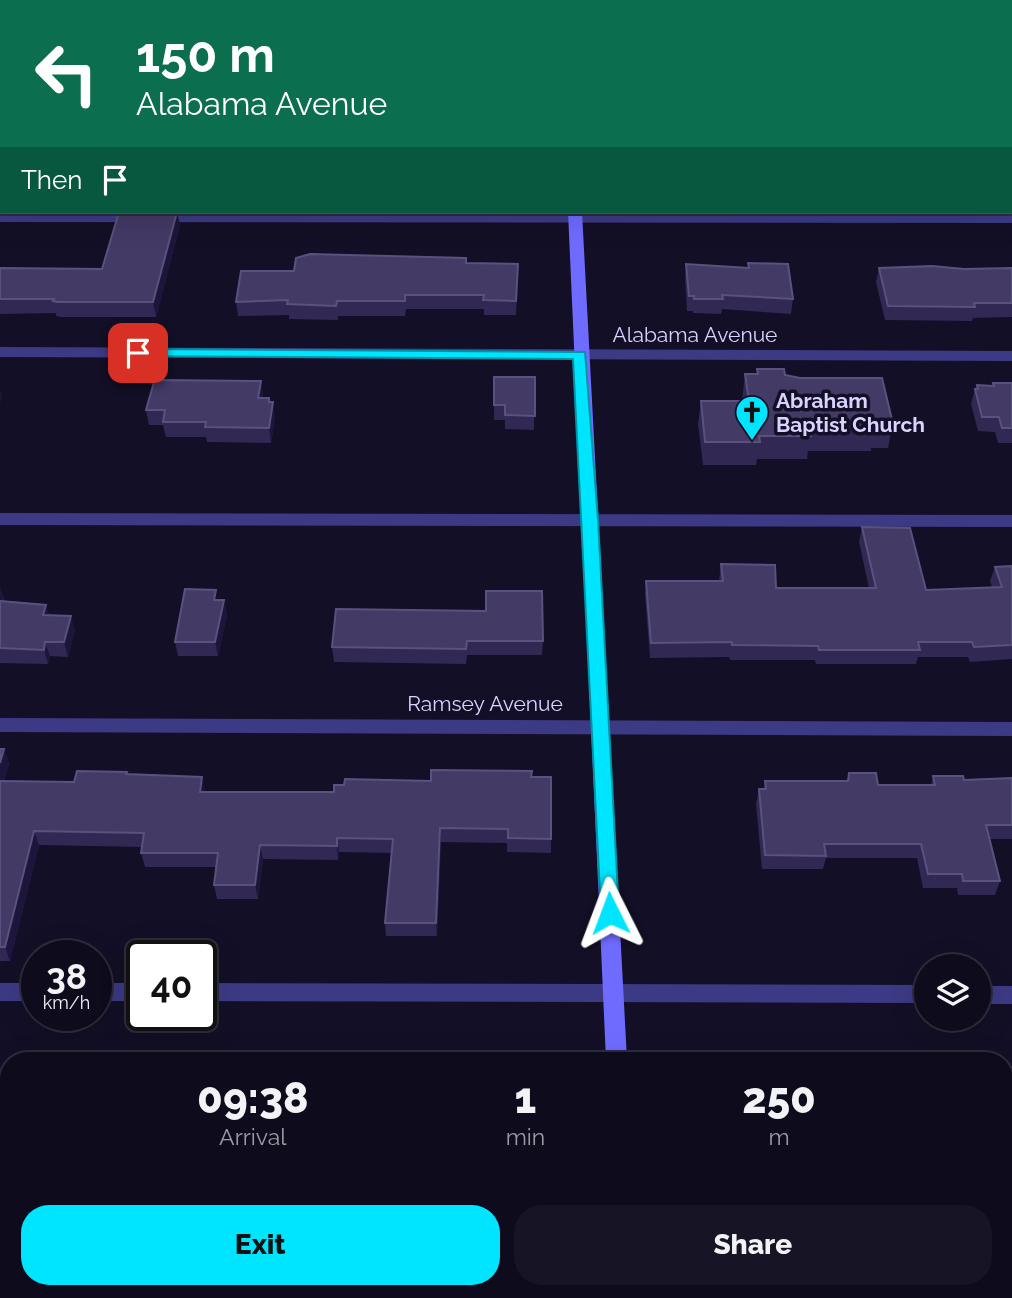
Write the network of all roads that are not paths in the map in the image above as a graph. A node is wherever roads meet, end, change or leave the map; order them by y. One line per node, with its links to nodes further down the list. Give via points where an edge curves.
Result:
1 (575, 215): 2 (street); 3 (street); 5 (street)
2 (0, 218)
3 (1012, 219)
4 (0, 352): 5 (street, Alabama Avenue)
5 (580, 355): 6 (street, Alabama Avenue); 8 (street)
6 (1012, 356)
7 (0, 519): 8 (street)
8 (591, 520): 9 (street); 11 (street)
9 (1012, 522)
10 (0, 725): 11 (street, Ramsey Avenue)
11 (601, 726): 12 (street, Ramsey Avenue); 16 (street)
12 (1012, 729)
13 (0, 992): 14 (street)
14 (21, 992)
15 (217, 992): 16 (street)
16 (614, 993): 17 (street); 20 (street)
17 (914, 994)
18 (991, 995): 19 (street)
19 (1012, 995)
20 (617, 1052)

